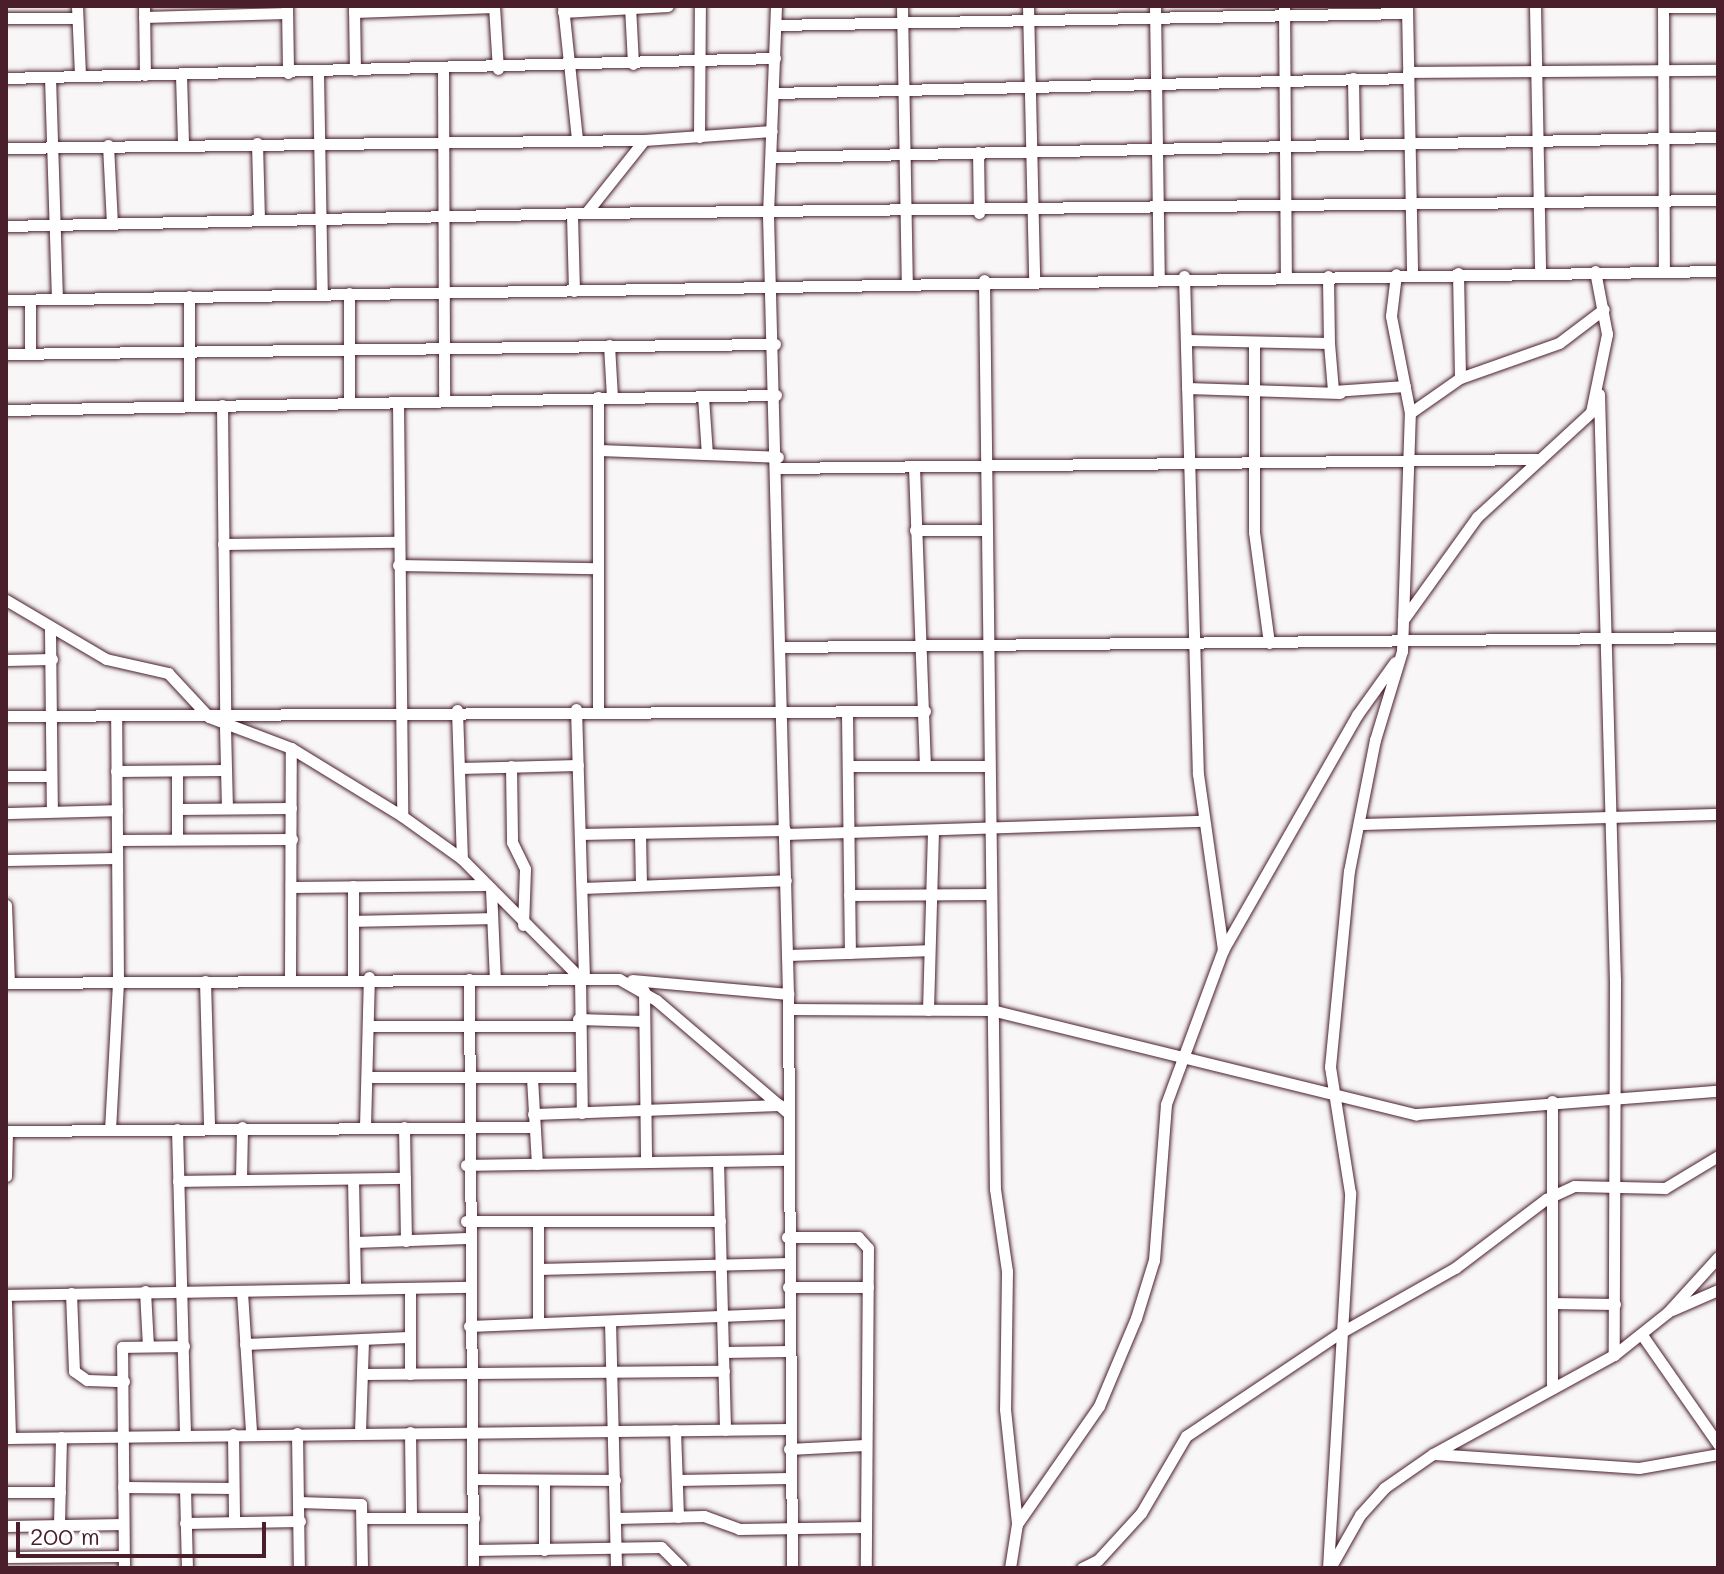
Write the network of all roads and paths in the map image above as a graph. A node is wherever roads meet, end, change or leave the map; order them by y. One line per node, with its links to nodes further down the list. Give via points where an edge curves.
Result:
1 (668, 6): 9 (street)
2 (700, 6): 28 (street)
3 (776, 6): 26 (street)
4 (902, 6): 25 (street)
5 (947, 6): 23 (street)
6 (1028, 6): 24 (street)
7 (1535, 6): 36 (street)
8 (494, 7): 14 (street); 32 (street)
9 (630, 7): 15 (street); 29 (street)
10 (1663, 7): 11 (street); 35 (street)
11 (1718, 7)
12 (287, 9): 17 (street); 37 (street)
13 (354, 9): 14 (street); 33 (street)
14 (418, 9)
15 (563, 9): 30 (street)
16 (1406, 9): 18 (street); 41 (street)
17 (210, 10): 20 (street)
18 (1284, 11): 21 (street); 46 (street)
19 (77, 12): 22 (street); 42 (street)
20 (144, 12): 39 (street)
21 (1156, 12): 24 (street); 47 (street)
22 (6, 18)
23 (946, 20): 24 (street); 25 (street)
24 (1029, 20): 48 (street)
25 (902, 21): 26 (street); 49 (street)
26 (776, 25): 27 (street)
27 (775, 58): 28 (street); 50 (street)
28 (702, 62): 29 (street); 52 (street)
29 (633, 64): 30 (street)
30 (569, 65): 32 (street); 56 (street)
31 (443, 69): 32 (street); 33 (street); 55 (street)
32 (498, 69)
33 (355, 70): 38 (street)
34 (1718, 70): 35 (street)
35 (1664, 71): 36 (street); 54 (street)
36 (1536, 72): 41 (street); 57 (street)
37 (288, 73): 38 (street); 40 (street)
38 (318, 73): 58 (street)
39 (145, 75): 40 (street); 42 (street)
40 (181, 75): 62 (street)
41 (1408, 75): 45 (street); 60 (street)
42 (80, 76): 43 (street)
43 (50, 77): 44 (street); 66 (street)
44 (6, 78)
45 (1353, 78): 46 (street); 63 (street)
46 (1285, 79): 47 (street); 65 (street)
47 (1156, 81): 48 (street); 67 (street)
48 (1029, 85): 49 (street); 69 (street)
49 (904, 87): 50 (street); 70 (street)
50 (773, 93): 51 (street)
51 (772, 131): 52 (street); 72 (street)
52 (699, 137): 59 (street)
53 (1718, 137): 54 (street)
54 (1665, 138): 57 (street); 74 (street)
55 (447, 139): 56 (street); 58 (street); 85 (street)
56 (577, 139): 59 (street)
57 (1536, 139): 60 (street); 75 (street)
58 (317, 140): 61 (street); 86 (street)
59 (644, 140): 79 (street)
60 (1410, 142): 63 (street); 76 (street)
61 (257, 143): 62 (street); 87 (street)
62 (183, 144): 64 (street)
63 (1354, 144): 65 (street)
64 (108, 145): 66 (street); 88 (street)
65 (1287, 145): 67 (street); 77 (street)
66 (51, 147): 68 (street); 89 (street)
67 (1158, 147): 69 (street); 78 (street)
68 (6, 148)
69 (1030, 151): 71 (street); 81 (street)
70 (905, 152): 71 (street); 72 (street); 82 (street)
71 (978, 152): 80 (street)
72 (772, 157): 84 (street)
73 (1718, 200): 74 (street)
74 (1665, 201): 75 (street); 93 (street)
75 (1537, 204): 76 (street); 91 (street)
76 (1412, 207): 77 (street); 97 (street)
77 (1287, 208): 78 (street); 98 (street)
78 (1160, 209): 81 (street); 99 (street)
79 (586, 213): 83 (street); 84 (street)
80 (979, 213): 81 (street); 82 (street)
81 (1032, 213): 102 (street)
82 (907, 214): 84 (street); 104 (street)
83 (572, 215): 85 (street); 107 (street)
84 (768, 215): 105 (street)
85 (447, 216): 86 (street); 106 (street)
86 (320, 217): 87 (street); 108 (street)
87 (259, 219): 88 (street)
88 (112, 223): 89 (street)
89 (55, 225): 90 (street); 111 (street)
90 (6, 226)
91 (1540, 271): 92 (street); 95 (street)
92 (1595, 271): 93 (street); 114 (street)
93 (1664, 271): 94 (street)
94 (1718, 271)
95 (1458, 273): 97 (street); 125 (street)
96 (1396, 274): 97 (street); 101 (street); 126 (street, via 1391,316)
97 (1412, 274)
98 (1286, 275): 100 (street); 101 (street)
99 (1159, 276): 100 (street); 102 (street)
100 (1184, 276): 115 (street)
101 (1328, 276): 117 (street)
102 (1034, 279): 103 (street)
103 (984, 280): 104 (street); 149 (street)
104 (907, 283): 105 (street)
105 (774, 288): 107 (street); 118 (street)
106 (443, 290): 107 (street); 109 (street); 120 (street)
107 (574, 291)
108 (322, 293): 109 (street); 110 (street)
109 (349, 293): 121 (street)
110 (189, 296): 111 (street); 122 (street)
111 (57, 299): 113 (street)
112 (6, 300): 113 (street)
113 (30, 300): 123 (street)
114 (1604, 309): 125 (street, via 1559,343); 130 (street, via 1607,334)
115 (1186, 340): 116 (street); 127 (street)
116 (1254, 342): 117 (street); 128 (street)
117 (1329, 343): 129 (street, via 1330,385)
118 (775, 344): 119 (street); 131 (street)
119 (609, 345): 120 (street); 134 (street)
120 (442, 350): 121 (street); 135 (street)
121 (349, 351): 122 (street); 136 (street)
122 (189, 352): 123 (street); 138 (street)
123 (30, 353): 124 (street)
124 (6, 354)
125 (1460, 378): 141 (street)
126 (1405, 386): 129 (street); 141 (street)
127 (1187, 388): 128 (street); 147 (street)
128 (1253, 392): 129 (street); 148 (street)
129 (1340, 393)
130 (1599, 394): 144 (street, via 1591,412); 161 (street)
131 (776, 395): 132 (street); 146 (street)
132 (703, 396): 134 (street); 143 (street)
133 (598, 397): 134 (street); 135 (street); 142 (street)
134 (612, 397)
135 (444, 401): 137 (street)
136 (349, 403): 137 (street); 139 (street)
137 (398, 403): 153 (street)
138 (189, 405): 139 (street); 140 (street)
139 (222, 405): 154 (street)
140 (6, 410)
141 (1410, 413): 145 (street)
142 (598, 450): 143 (street); 156 (street)
143 (707, 454): 146 (street)
144 (1540, 459): 145 (street); 158 (street, via 1469,527)
145 (1408, 460): 148 (street); 158 (street)
146 (778, 462): 150 (street); 166 (street)
147 (1192, 463): 148 (street); 149 (street); 162 (street)
148 (1253, 463): 163 (street, via 1254,532)
149 (982, 466): 150 (street); 152 (street)
150 (914, 467): 151 (street)
151 (915, 530): 152 (street); 167 (street)
152 (984, 530): 164 (street)
153 (398, 542): 154 (street); 155 (street)
154 (223, 544): 181 (street)
155 (398, 565): 156 (street); 174 (street)
156 (598, 568): 171 (street)
157 (6, 600): 159 (street)
158 (1402, 621): 165 (street)
159 (50, 630): 168 (street); 180 (street, via 106,659 168,673)
160 (1718, 637): 161 (street)
161 (1606, 639): 165 (street); 202 (street)
162 (1194, 643): 163 (street); 164 (street); 203 (street)
163 (1269, 643): 165 (street)
164 (988, 646): 167 (street); 187 (street)
165 (1402, 646): 204 (street); 231 (street)
166 (782, 647): 167 (street); 173 (street)
167 (923, 647): 175 (street)
168 (52, 659): 169 (street); 178 (street)
169 (6, 660)
170 (576, 709): 171 (street); 172 (street); 184 (street)
171 (598, 709): 173 (street)
172 (457, 710): 174 (street); 188 (street)
173 (782, 710): 176 (street); 207 (street)
174 (400, 711): 181 (street); 201 (street)
175 (925, 711): 176 (street); 183 (street)
176 (847, 713): 186 (street)
177 (6, 716): 178 (street)
178 (55, 717): 179 (street); 193 (street)
179 (116, 717): 180 (street); 190 (street)
180 (209, 717): 181 (street)
181 (225, 721): 182 (street); 189 (street)
182 (291, 748): 195 (street); 201 (street)
183 (925, 764): 186 (street); 187 (street)
184 (578, 765): 185 (street); 209 (street)
185 (511, 766): 188 (street); 229 (street, via 512,842 525,869)
186 (848, 766): 208 (street)
187 (988, 766): 205 (street)
188 (459, 768): 215 (street)
189 (226, 770): 191 (street); 194 (street)
190 (116, 771): 191 (street); 197 (street)
191 (177, 771): 196 (street)
192 (6, 776): 193 (street)
193 (51, 776): 198 (street)
194 (227, 807): 195 (street); 196 (street)
195 (291, 808): 212 (street)
196 (177, 809): 211 (street)
197 (117, 810): 198 (street); 213 (street)
198 (52, 811): 199 (street)
199 (6, 813)
200 (1718, 814): 202 (street)
201 (402, 816): 215 (street)
202 (1610, 819): 204 (street); 260 (street)
203 (1203, 821): 205 (street); 231 (street)
204 (1359, 824): 259 (street, via 1330,1067)
205 (989, 830): 206 (street); 224 (street)
206 (933, 831): 208 (street); 223 (street)
207 (785, 832): 208 (street); 210 (street); 217 (street)
208 (847, 832): 225 (street)
209 (580, 834): 210 (street); 222 (street)
210 (640, 834): 218 (street)
211 (177, 839): 212 (street); 213 (street)
212 (292, 839): 221 (street)
213 (117, 840): 214 (street)
214 (117, 858): 216 (street); 242 (street)
215 (462, 859): 220 (street)
216 (6, 860)
217 (786, 880): 218 (street); 233 (street)
218 (641, 885): 222 (street)
219 (353, 886): 220 (street); 221 (street); 228 (street)
220 (489, 886): 227 (street); 229 (street)
221 (291, 887): 237 (street)
222 (582, 888): 236 (street)
223 (929, 894): 224 (street); 225 (street); 230 (street)
224 (989, 894): 248 (street)
225 (849, 895): 232 (street)
226 (6, 905): 243 (street)
227 (492, 918): 228 (street); 240 (street)
228 (353, 921): 235 (street)
229 (523, 925): 236 (street)
230 (928, 950): 232 (street); 247 (street)
231 (1223, 950): 253 (street)
232 (850, 953): 233 (street)
233 (787, 955): 245 (street)
234 (369, 977): 235 (street); 238 (street); 251 (street)
235 (353, 978): 237 (street)
236 (582, 978): 239 (street); 240 (street); 250 (street)
237 (290, 979): 241 (street)
238 (469, 979): 240 (street); 252 (street)
239 (619, 979): 244 (street); 245 (street)
240 (495, 980)
241 (205, 981): 242 (street); 266 (street)
242 (118, 982): 243 (street); 272 (street)
243 (8, 983)
244 (644, 991): 249 (street); 262 (street)
245 (788, 994): 246 (street)
246 (788, 1009): 247 (street); 262 (street)
247 (928, 1010): 248 (street)
248 (991, 1010): 253 (street); 374 (street, via 995,1189 1007,1271 1005,1409)
249 (644, 1021): 250 (street); 264 (street)
250 (578, 1023): 252 (street); 256 (street)
251 (368, 1026): 252 (street); 254 (street)
252 (468, 1029): 255 (street)
253 (1181, 1053): 259 (street); 374 (street, via 1158,1148 1154,1260 1136,1318 1099,1406)
254 (367, 1077): 255 (street); 268 (street)
255 (467, 1077): 257 (street); 270 (street)
256 (578, 1077): 257 (street); 263 (street)
257 (532, 1078): 265 (street)
258 (1718, 1091): 260 (street)
259 (1335, 1094): 261 (street, via 1416,1114); 318 (street, via 1350,1193)
260 (1616, 1096): 261 (street); 285 (street)
261 (1552, 1101): 286 (street)
262 (783, 1109): 264 (street); 275 (street)
263 (582, 1113): 264 (street); 265 (street)
264 (645, 1114): 276 (street)
265 (533, 1121): 270 (street); 278 (street)
266 (209, 1127): 267 (street); 271 (street)
267 (242, 1127): 268 (street); 283 (street)
268 (365, 1127): 269 (street)
269 (404, 1127): 270 (street); 281 (street)
270 (465, 1127): 279 (street)
271 (177, 1129): 272 (street); 284 (street)
272 (110, 1130): 273 (street)
273 (7, 1131): 280 (street)
274 (1718, 1156): 285 (street, via 1665,1188)
275 (787, 1160): 277 (street); 290 (street)
276 (646, 1161): 277 (street); 278 (street)
277 (718, 1161): 289 (street)
278 (537, 1164): 279 (street)
279 (466, 1165): 287 (street)
280 (6, 1176)
281 (405, 1178): 282 (street); 292 (street)
282 (353, 1179): 283 (street); 293 (street)
283 (241, 1180): 284 (street)
284 (178, 1181): 307 (street)
285 (1617, 1186): 286 (street, via 1574,1186); 311 (street)
286 (1552, 1196): 310 (street); 318 (street, via 1455,1268)
287 (466, 1221): 288 (street); 291 (street)
288 (538, 1221): 289 (street); 297 (street)
289 (720, 1221): 296 (street)
290 (787, 1237): 295 (street); 300 (street, via 865,1240)
291 (467, 1238): 292 (street); 298 (street)
292 (406, 1241): 293 (street)
293 (355, 1242): 301 (street)
294 (1718, 1257): 312 (street)
295 (788, 1263): 296 (street); 299 (street)
296 (721, 1265): 297 (street); 314 (street)
297 (538, 1269): 316 (street)
298 (467, 1287): 302 (street); 317 (street)
299 (788, 1287): 300 (street); 313 (street)
300 (868, 1287): 350 (street)
301 (355, 1288): 302 (street); 305 (street)
302 (410, 1288): 320 (street)
303 (1718, 1290): 312 (street)
304 (145, 1291): 306 (street); 307 (street); 323 (street)
305 (242, 1292): 307 (street); 322 (street)
306 (71, 1293): 308 (street); 333 (street, via 74,1371 87,1380)
307 (182, 1293): 324 (street)
308 (6, 1295)
309 (6, 1302): 348 (street)
310 (1552, 1303): 311 (street); 334 (street)
311 (1615, 1304): 327 (street)
312 (1668, 1312): 319 (street)
313 (788, 1313): 314 (street); 325 (street)
314 (722, 1317): 315 (street); 326 (street)
315 (610, 1321): 316 (street); 329 (street)
316 (538, 1323): 317 (street)
317 (469, 1326): 332 (street)
318 (1340, 1333): 394 (street, via 1186,1436 1141,1513 1098,1560); 395 (street)
319 (1642, 1335): 327 (street); 349 (street)
320 (408, 1337): 321 (street); 331 (street)
321 (363, 1341): 322 (street); 330 (street)
322 (245, 1344): 341 (street)
323 (148, 1346): 324 (street); 333 (street, via 122,1347)
324 (184, 1346): 346 (street)
325 (788, 1351): 326 (street); 335 (street)
326 (723, 1352): 328 (street)
327 (1614, 1355): 334 (street)
328 (724, 1371): 329 (street); 337 (street)
329 (612, 1373): 332 (street); 338 (street)
330 (362, 1374): 331 (street); 339 (street)
331 (410, 1374): 332 (street)
332 (471, 1375): 343 (street)
333 (124, 1381): 345 (street)
334 (1552, 1388): 352 (street)
335 (789, 1429): 337 (street); 351 (street)
336 (675, 1430): 337 (street); 338 (street); 358 (street)
337 (725, 1430)
338 (614, 1431): 343 (street); 357 (street)
339 (360, 1432): 340 (street); 342 (street)
340 (410, 1432): 343 (street); 367 (street)
341 (251, 1433): 342 (street); 344 (street)
342 (297, 1433): 364 (street)
343 (474, 1433): 355 (street)
344 (233, 1434): 346 (street); 361 (street)
345 (124, 1435): 346 (street); 347 (street); 359 (street)
346 (185, 1435)
347 (61, 1437): 348 (street); 363 (street)
348 (8, 1438)
349 (1718, 1444)
350 (865, 1445): 351 (street); 377 (street)
351 (789, 1449): 354 (street)
352 (1433, 1454): 353 (street, via 1639,1468); 395 (street, via 1376,1497)
353 (1718, 1454)
354 (790, 1478): 358 (street); 378 (street)
355 (474, 1479): 356 (street); 368 (street)
356 (544, 1480): 357 (street); 381 (street)
357 (615, 1480): 369 (street)
358 (677, 1480): 365 (street)
359 (123, 1487): 360 (street); 373 (street)
360 (185, 1488): 361 (street); 372 (street)
361 (233, 1488): 371 (street)
362 (6, 1492): 363 (street)
363 (60, 1492): 375 (street)
364 (299, 1502): 366 (street, via 358,1502); 370 (street)
365 (678, 1517): 369 (street); 378 (street, via 718,1517 739,1529)
366 (362, 1518): 367 (street); 387 (street)
367 (411, 1518): 368 (street)
368 (474, 1518): 380 (street)
369 (616, 1518): 379 (street)
370 (300, 1521): 371 (street); 386 (street)
371 (234, 1522): 372 (street)
372 (185, 1523): 385 (street)
373 (123, 1524): 375 (street); 384 (street)
374 (1017, 1524): 393 (street)
375 (59, 1525): 376 (street)
376 (6, 1526)
377 (866, 1527): 378 (street); 392 (street)
378 (791, 1528): 391 (street)
379 (616, 1548): 381 (street); 389 (street); 390 (street, via 666,1548)
380 (473, 1550): 381 (street); 388 (street)
381 (544, 1550)
382 (6, 1557): 383 (street)
383 (60, 1562): 384 (street)
384 (124, 1562)
385 (187, 1568)
386 (299, 1568)
387 (362, 1568)
388 (473, 1568)
389 (616, 1568)
390 (682, 1568)
391 (792, 1568)
392 (866, 1568)
393 (1010, 1568)
394 (1082, 1568)
395 (1329, 1568)

